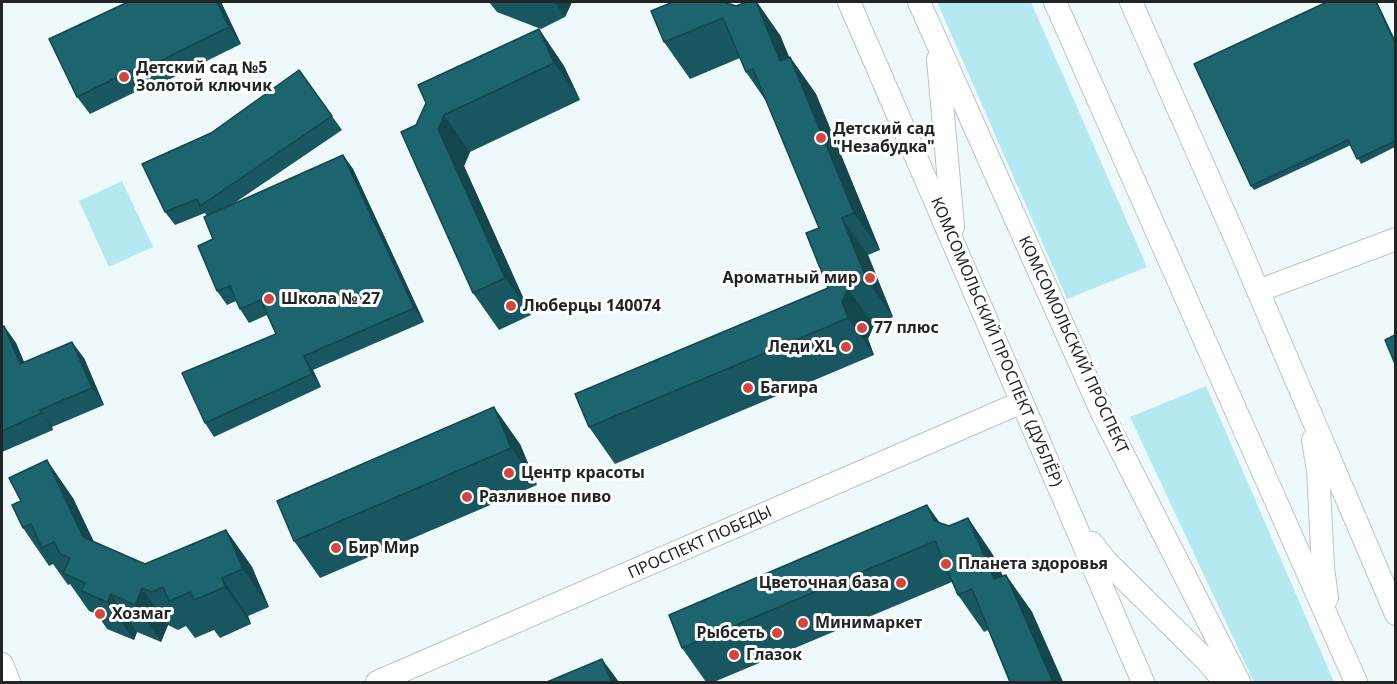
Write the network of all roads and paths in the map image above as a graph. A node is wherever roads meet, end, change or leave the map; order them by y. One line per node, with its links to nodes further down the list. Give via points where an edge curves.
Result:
1 (849, 2): 7 (main road, КОМСОМОЛЬСКИЙ ПРОСПЕКТ (ДУБЛЁР))
2 (919, 2): 5 (main road, КОМСОМОЛЬСКИЙ ПРОСПЕКТ)
3 (1056, 2): 13 (main road)
4 (1131, 2): 8 (main road)
5 (936, 43): 7 (main road); 19 (main road, КОМСОМОЛЬСКИЙ ПРОСПЕКТ, via 1103,415)
6 (1395, 239): 8 (main road)
7 (954, 245): 9 (main road, КОМСОМОЛЬСКИЙ ПРОСПЕКТ (ДУБЛЁР))
8 (1258, 291): 10 (main road)
9 (1022, 402): 11 (main road, КОМСОМОЛЬСКИЙ ПРОСПЕКТ (ДУБЛЁР)); 16 (main road, ПРОСПЕКТ ПОБЕДЫ)
10 (1306, 403): 12 (main road); 13 (main road, via 1318,470 1323,567)
11 (1072, 518): 17 (main road, КОМСОМОЛЬСКИЙ ПРОСПЕКТ (ДУБЛЁР)); 18 (main road, via 1106,561)
12 (1395, 614)
13 (1331, 627): 20 (main road)
14 (2, 664): 15 (main road)
15 (9, 682)
16 (377, 682)
17 (1143, 682)
18 (1225, 682)
19 (1239, 682)
20 (1356, 682)

